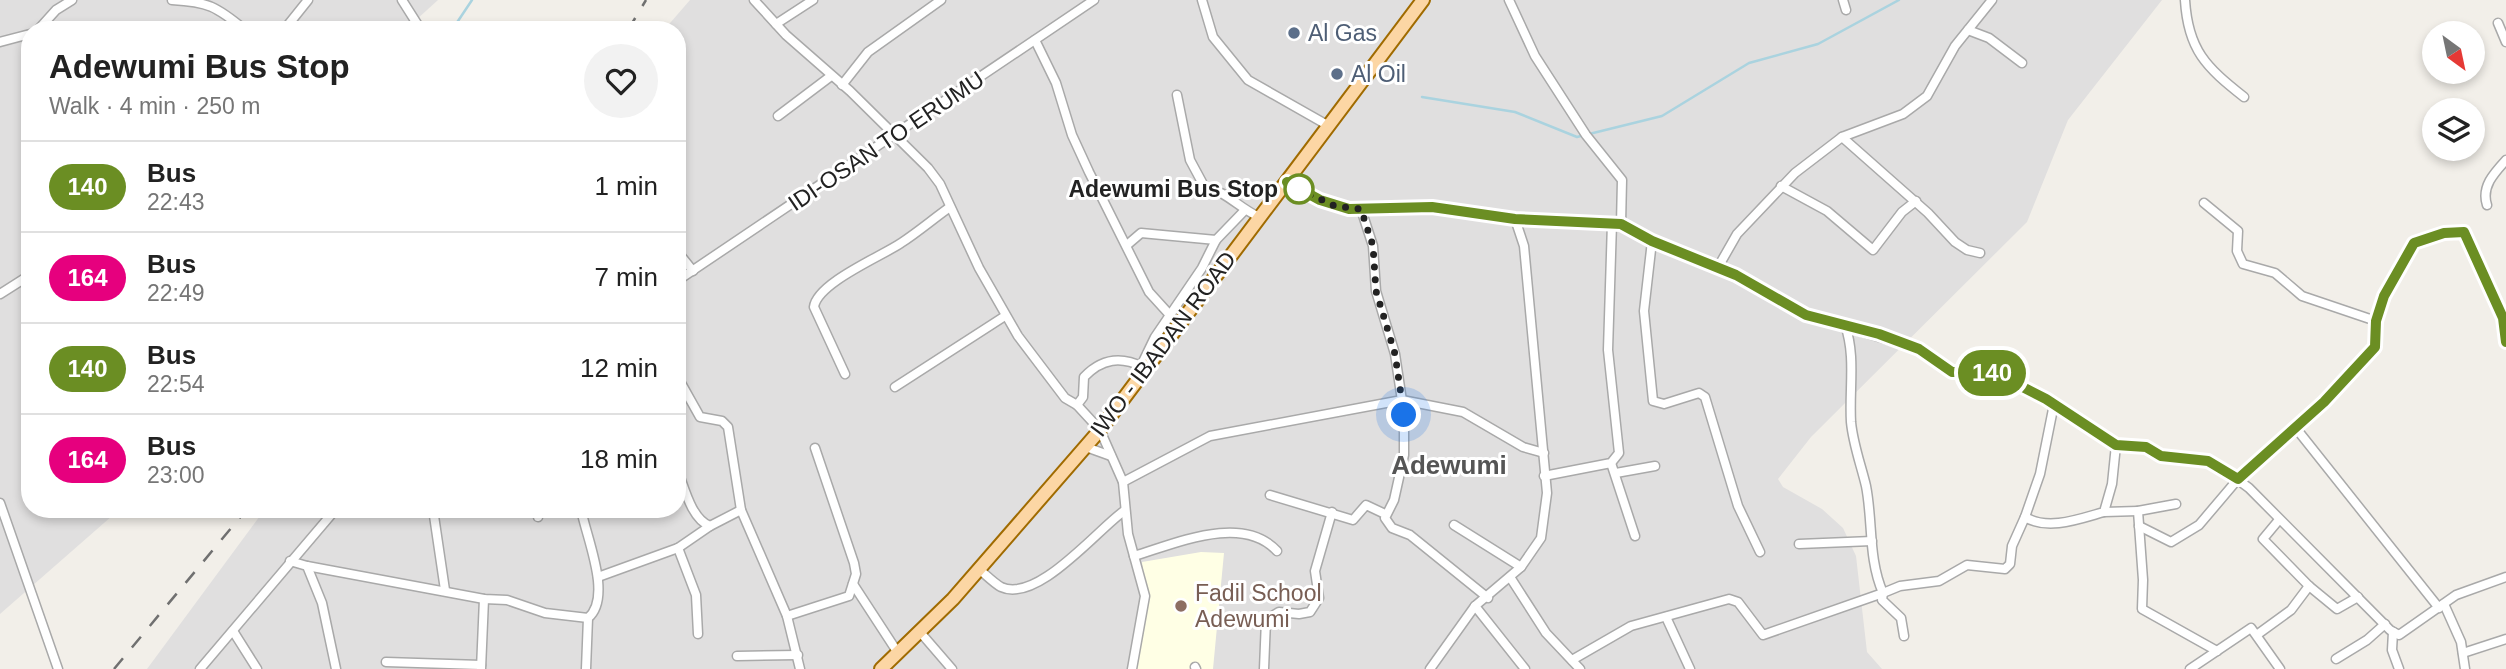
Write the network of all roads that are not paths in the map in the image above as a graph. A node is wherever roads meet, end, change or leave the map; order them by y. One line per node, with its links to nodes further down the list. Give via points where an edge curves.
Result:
1 (72, 0): 16 (street)
2 (172, 0): 17 (street, via 205,2)
3 (308, 0): 18 (street)
4 (401, 0): 19 (street)
5 (754, 0): 21 (street)
6 (813, 0): 21 (street)
7 (941, 0): 29 (street, via 868,52)
8 (1094, 0): 24 (street, IDI-OSAN TO ERUMU)
9 (1202, 0): 33 (street, via 1213,37 1248,80)
10 (1509, 0): 47 (street, via 1543,67 1586,135 1622,180)
11 (1843, 0): 15 (street)
12 (1992, 0): 22 (street)
13 (2185, 0): 31 (street, via 2194,47 2217,76)
14 (1421, 1): 33 (main road, IWO - IBADAN ROAD)
15 (1846, 10)
16 (46, 21)
17 (234, 21)
18 (291, 21)
19 (415, 21)
20 (2498, 23): 26 (street)
21 (776, 24): 28 (street)
22 (1968, 30): 27 (street, via 1989,38); 35 (street, via 1918,105)
23 (21, 36): 25 (street)
24 (1035, 40): 34 (street, IDI-OSAN TO ERUMU); 50 (street, via 1056,83 1072,135)
25 (0, 42)
26 (2506, 42)
27 (2022, 63)
28 (831, 76): 29 (street); 32 (street)
29 (842, 85): 34 (street)
30 (1177, 94): 44 (street, via 1190,160 1198,176 1204,186 1223,191)
31 (2244, 97)
32 (778, 116)
33 (1329, 126): 37 (main road, IWO - IBADAN ROAD)
34 (893, 134): 42 (street, via 928,168); 54 (street, IDI-OSAN TO ERUMU)
35 (1842, 137): 38 (street); 39 (street)
36 (2506, 160): 41 (street, via 2491,176)
37 (1287, 182): 43 (street, via 1335,206); 45 (main road, IWO - IBADAN ROAD)
38 (1781, 186): 39 (street, via 1827,211 1873,250); 53 (street, via 1737,233)
39 (1916, 201): 51 (street, via 1962,247)
40 (2204, 202): 60 (street, via 2238,230 2237,251 2243,264 2276,273 2302,296)
41 (2487, 205)
42 (950, 207): 59 (street); 64 (street, via 898,245 835,281 815,301)
43 (1361, 209): 46 (street, via 1432,207); 67 (street, via 1373,246 1376,291 1395,354)
44 (1245, 210): 45 (street); 48 (street)
45 (1259, 217): 63 (main road, IWO - IBADAN ROAD)
46 (1515, 219): 47 (street); 75 (street, via 1524,246)
47 (1617, 223): 49 (street); 77 (street, via 1608,350 1619,453)
48 (1216, 240): 50 (street, via 1141,233); 58 (street)
49 (1652, 241): 53 (street); 106 (street, via 1643,311 1653,401 1664,404 1699,393 1705,397 1738,506)
50 (1128, 245): 58 (street, via 1149,292)
51 (1980, 253)
52 (686, 262): 54 (street)
53 (1717, 269): 61 (street, via 1754,284 1806,315)
54 (693, 271): 55 (street, IDI-OSAN TO ERUMU)
55 (686, 275)
56 (21, 280): 57 (street)
57 (0, 293)
58 (1169, 314): 63 (street)
59 (1005, 316): 65 (street); 69 (street, via 1065,398)
60 (2376, 321): 62 (street, via 2384,296 2414,243 2464,232 2503,318); 70 (street, via 2375,347)
61 (1845, 325): 68 (street, via 1919,349 1952,372 1991,372); 102 (street, via 1850,340 1853,449 1866,486)
62 (2506, 342)
63 (1143, 367): 69 (street, via 1114,358 1104,362 1084,377 1083,397); 71 (main road, IWO - IBADAN ROAD)
64 (845, 374)
65 (894, 387)
66 (686, 392): 87 (street, via 700,417 722,421 728,427)
67 (1402, 400): 75 (street, via 1463,412 1523,447); 82 (street, via 1210,436); 92 (street, via 1404,455 1395,500)
68 (2054, 404): 72 (street); 93 (street, via 2040,474)
69 (1077, 405): 71 (street)
70 (2295, 428): 81 (street); 123 (street)
71 (1100, 430): 73 (main road, IWO - IBADAN ROAD); 76 (street)
72 (2116, 445): 81 (street, via 2208,461); 91 (street)
73 (1086, 447): 76 (street); 111 (main road, IWO - IBADAN ROAD)
74 (815, 448): 115 (street, via 854,563)
75 (1544, 453): 80 (street)
76 (1111, 456): 82 (street)
77 (1611, 463): 79 (street); 80 (street)
78 (1655, 466): 79 (street)
79 (1616, 473): 101 (street)
80 (1544, 476): 110 (street, via 1547,493 1541,538)
81 (2238, 479): 97 (street); 100 (street, via 2199,525 2175,541)
82 (1124, 482): 88 (street)
83 (686, 490): 99 (street, via 695,512)
84 (1269, 495): 90 (street)
85 (0, 503): 144 (street)
86 (2176, 504): 89 (street)
87 (741, 510): 99 (street); 124 (street)
88 (1124, 511): 107 (street); 111 (street, via 1035,584 1003,588)
89 (2138, 511): 91 (street); 100 (street)
90 (1332, 512): 92 (street, via 1331,516 1353,520 1366,505); 153 (street, via 1315,571 1319,598 1310,612 1279,612 1266,620)
91 (2104, 512): 93 (street, via 2053,524)
92 (1385, 514): 121 (street, via 1392,528 1410,535)
93 (2025, 517): 118 (street, via 2005,569 1967,565 1939,581)
94 (328, 518): 108 (street)
95 (434, 518): 117 (street)
96 (583, 518): 114 (street)
97 (2278, 521): 116 (street, via 2263,540); 119 (street)
98 (1454, 525): 110 (street)
99 (710, 526): 104 (street)
100 (2138, 526): 135 (street, via 2142,609)
101 (1635, 536)
102 (1872, 541): 103 (street); 118 (street)
103 (1799, 544)
104 (678, 548): 114 (street); 131 (street, via 696,595)
105 (1277, 551): 107 (street, via 1269,542 1252,536 1224,533)
106 (1760, 552)
107 (1134, 556): 152 (street, via 1145,603)
108 (290, 561): 109 (street); 128 (street)
109 (307, 566): 117 (street); 147 (street, via 322,603)
110 (1521, 568): 112 (street)
111 (979, 570): 129 (main road, IWO - IBADAN ROAD)
112 (1510, 577): 121 (street); 141 (street, via 1546,633)
113 (2506, 577): 123 (street, via 2468,590)
114 (598, 578): 126 (street, via 597,604)
115 (853, 584): 124 (street, via 845,598); 136 (street)
116 (2309, 586): 119 (street, via 2337,609); 132 (street, via 2291,610)
117 (445, 590): 120 (street)
118 (1883, 593): 125 (street, via 1763,635 1735,599); 133 (street, via 1882,600 1901,618)
119 (2358, 597): 127 (street)
120 (484, 598): 126 (street); 143 (street)
121 (1488, 598): 122 (street)
122 (1475, 606): 154 (street); 155 (street)
123 (2442, 606): 130 (street, via 2403,634); 137 (street)
124 (787, 616): 138 (street)
125 (1666, 617): 141 (street, via 1631,626); 157 (street)
126 (588, 618): 148 (street)
127 (2385, 624): 130 (street); 140 (street)
128 (233, 631): 145 (street); 146 (street)
129 (920, 632): 136 (main road, IWO - IBADAN ROAD); 151 (street)
130 (2393, 632): 160 (street, via 2392,650)
131 (698, 634)
132 (2258, 634): 135 (street, via 2249,629); 159 (street)
133 (1904, 636)
134 (2506, 639): 137 (street)
135 (2217, 651): 158 (street)
136 (898, 653): 150 (main road, IWO - IBADAN ROAD)
137 (2463, 653): 161 (street)
138 (798, 655): 139 (street); 149 (street)
139 (737, 656)
140 (2336, 659)
141 (1572, 660): 156 (street)
142 (386, 662): 143 (street)
143 (481, 667)
144 (58, 669)
145 (200, 669)
146 (257, 669)
147 (336, 669)
148 (586, 669)
149 (800, 669)
150 (881, 669)
151 (952, 669)
152 (1132, 669)
153 (1264, 669)
154 (1430, 669)
155 (1525, 669)
156 (1580, 669)
157 (1690, 669)
158 (2190, 669)
159 (2280, 669)
160 (2399, 669)
161 (2465, 669)

